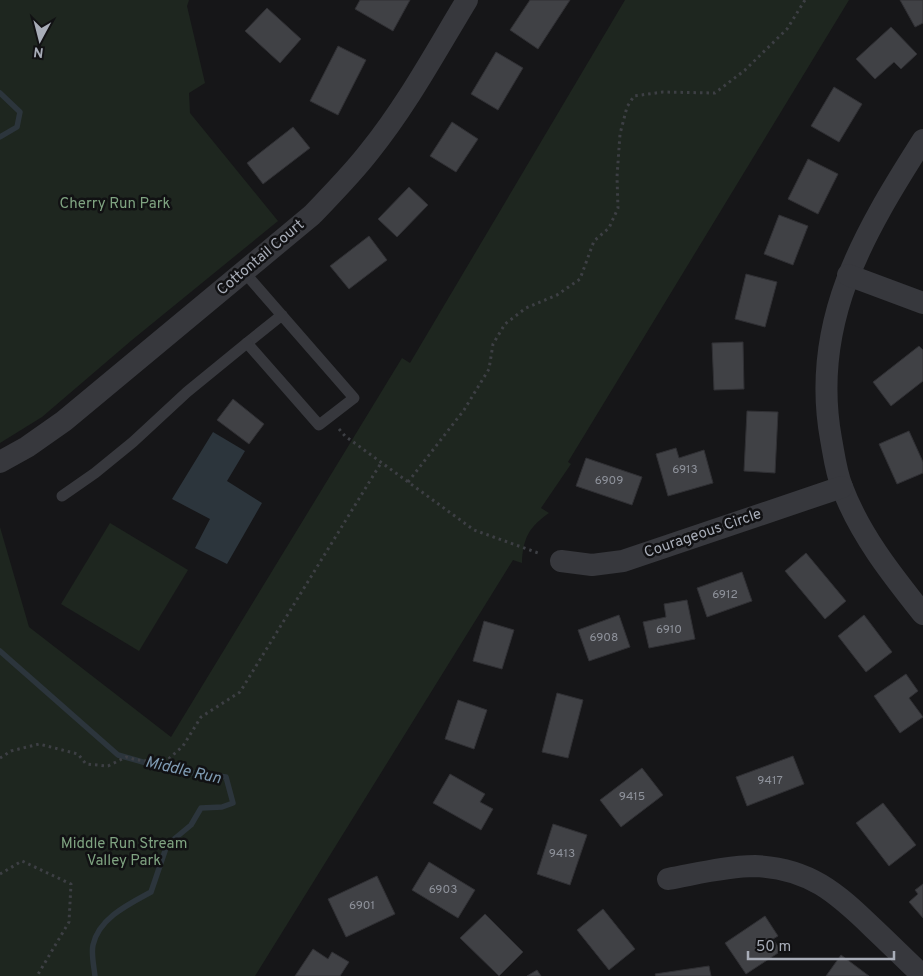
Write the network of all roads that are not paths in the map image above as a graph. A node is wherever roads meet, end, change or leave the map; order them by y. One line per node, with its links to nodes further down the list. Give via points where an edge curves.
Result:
1 (467, 0): 3 (street, Cottontail Court, via 370,152 312,215)
2 (923, 140): 4 (street, via 868,232)
3 (244, 272): 6 (lane); 8 (street, Cottontail Court, via 64,420 28,447)
4 (848, 275): 5 (street); 9 (street, via 834,318 826,369 828,425)
5 (923, 303)
6 (282, 315): 7 (lane); 7 (lane, via 354,398 319,425)
7 (248, 343): 10 (lane, via 133,442)
8 (0, 462)
9 (842, 487): 11 (street, Courageous Circle, via 623,562 592,566); 12 (street, via 858,522 884,564)
10 (62, 496)
11 (561, 561)
12 (923, 614)
13 (668, 879): 14 (street, via 754,866 782,869 804,876 842,898)
14 (923, 976)

